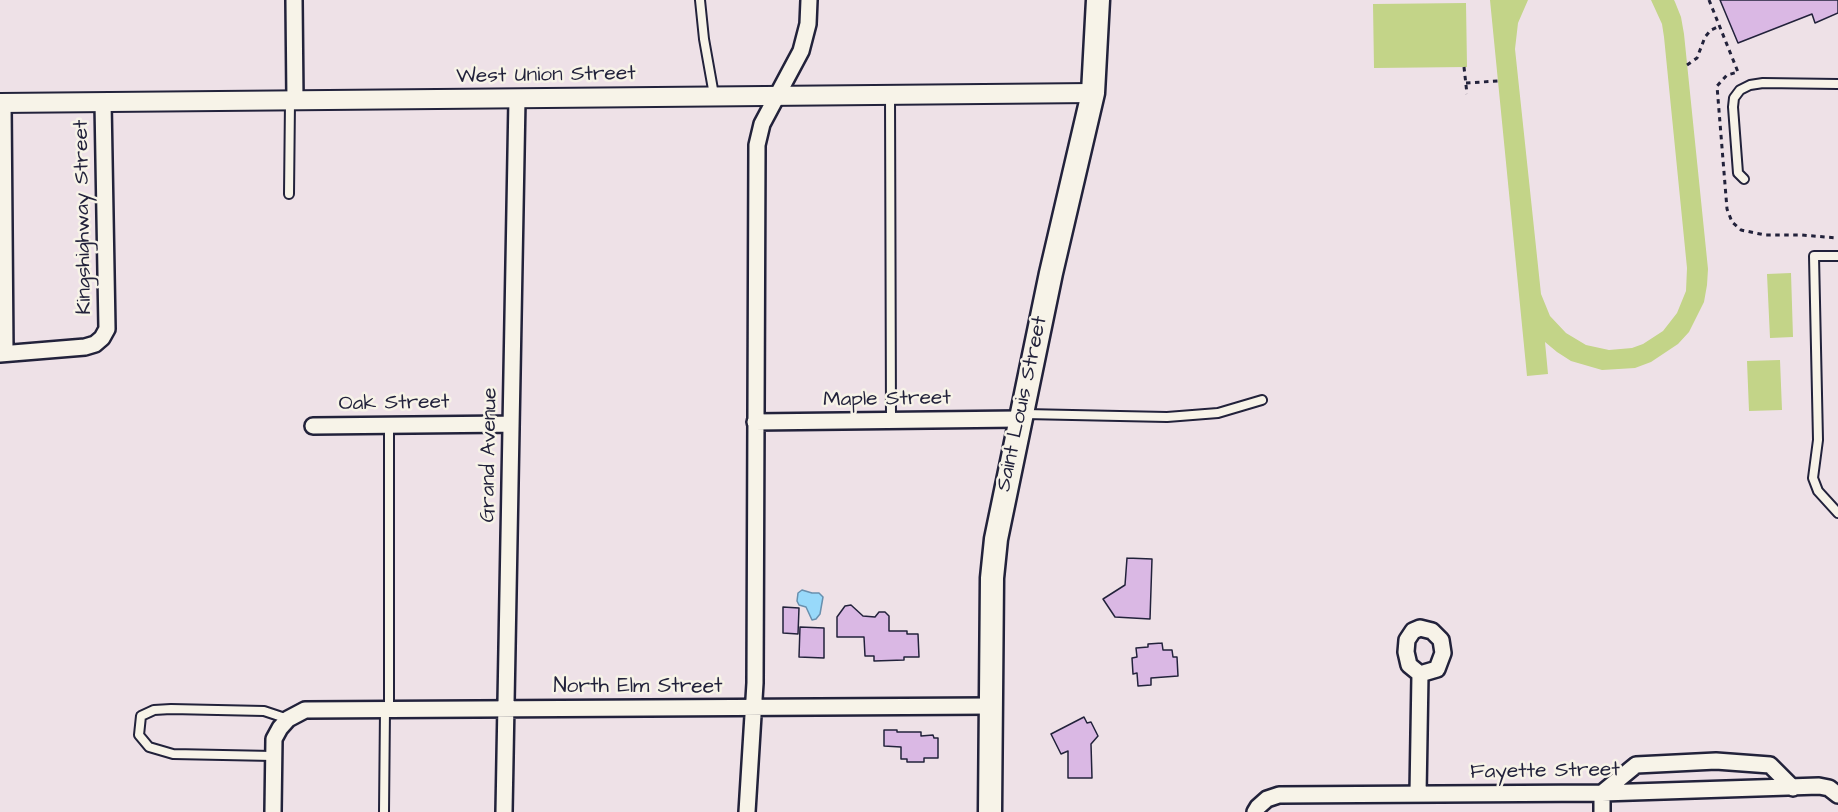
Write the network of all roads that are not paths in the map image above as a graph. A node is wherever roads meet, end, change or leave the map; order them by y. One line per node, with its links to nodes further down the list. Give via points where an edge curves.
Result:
1 (294, 0): 11 (street)
2 (700, 0): 9 (lane)
3 (809, 0): 8 (street, via 801,51)
4 (1098, 0): 6 (main road, Saint Louis Street)
5 (1838, 84): 14 (lane, via 1763,83 1740,90 1733,107 1738,173)
6 (1093, 93): 7 (street, West Union Street); 19 (main road, Saint Louis Street)
7 (890, 95): 8 (street, West Union Street); 20 (lane)
8 (778, 96): 9 (street, West Union Street); 21 (street, via 762,124 757,146)
9 (715, 97): 10 (street, West Union Street)
10 (517, 99): 11 (street, West Union Street); 22 (street, Grand Avenue)
11 (292, 100): 12 (street, West Union Street); 15 (lane)
12 (103, 102): 13 (street, West Union Street); 17 (street, Kingshighway Street, via 107,329 95,344 85,347)
13 (2, 103): 17 (street)
14 (1744, 179)
15 (289, 194)
16 (1838, 256): 25 (lane, via 1814,256 1818,440 1813,478 1818,491)
17 (2, 353)
18 (1262, 400): 19 (lane, via 1218,413 1167,417)
19 (1020, 416): 20 (street, Maple Street); 27 (main road, Saint Louis Street, via 996,539)
20 (891, 421): 21 (street, Maple Street)
21 (755, 422): 29 (street)
22 (511, 424): 23 (street, Oak Street); 28 (street, Grand Avenue)
23 (389, 425): 24 (street, Oak Street); 30 (lane)
24 (313, 426)
25 (1838, 513)
26 (1420, 674): 35 (street)
27 (990, 706): 29 (street, North Elm Street); 42 (main road, Saint Louis Street)
28 (506, 709): 29 (street, North Elm Street); 30 (street, North Elm Street); 40 (street, Grand Avenue)
29 (754, 709): 41 (street)
30 (387, 710): 31 (street, North Elm Street, via 305,710); 39 (lane)
31 (288, 719): 32 (street, via 274,739); 32 (lane, via 264,711 171,709 154,710 141,717 139,735 149,747 173,754)
32 (273, 756): 38 (street)
33 (1793, 788): 34 (street, Fayette Street); 34 (street, via 1770,765 1716,761 1636,765); 36 (street, Fayette Street, via 1819,786)
34 (1602, 793): 35 (street, Fayette Street); 43 (street)
35 (1418, 794): 37 (street, Fayette Street, via 1279,795)
36 (1838, 794)
37 (1255, 811)
38 (273, 812)
39 (384, 812)
40 (504, 812)
41 (747, 812)
42 (990, 812)
43 (1602, 812)

